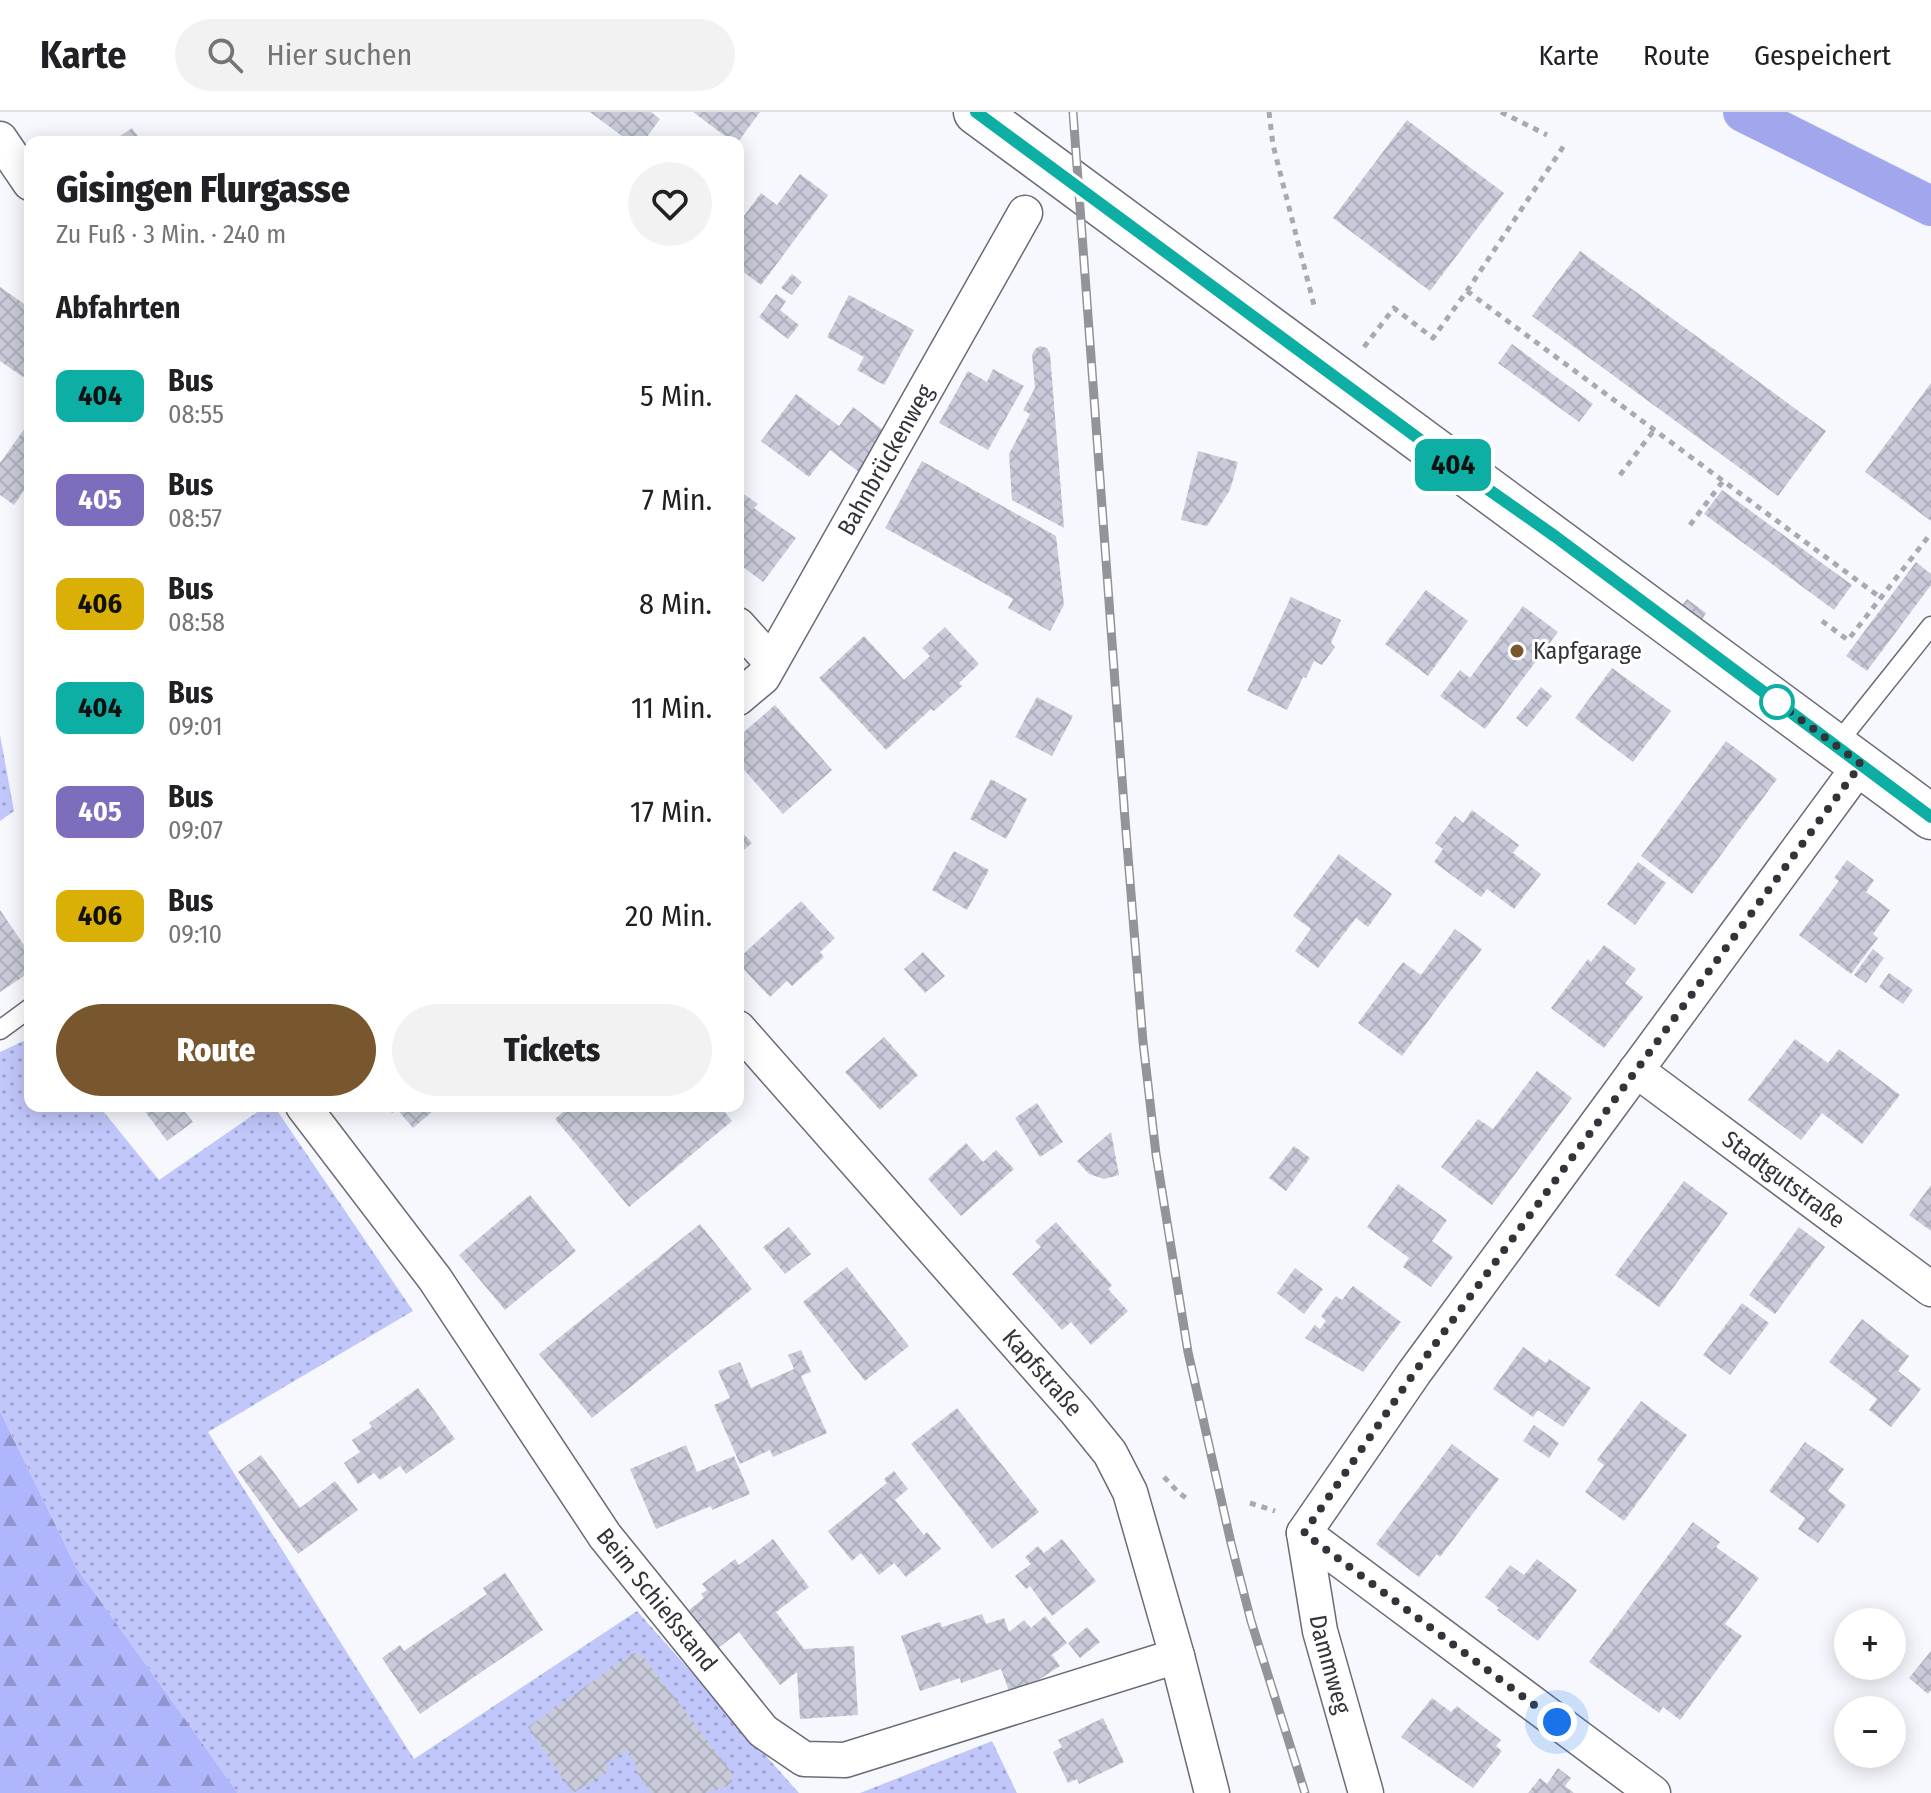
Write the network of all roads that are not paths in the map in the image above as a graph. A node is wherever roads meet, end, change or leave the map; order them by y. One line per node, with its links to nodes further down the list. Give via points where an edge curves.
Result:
1 (976, 112): 9 (street)
2 (0, 139): 3 (street)
3 (24, 174)
4 (1025, 213): 7 (street, Bahnbrückenweg)
5 (1931, 626): 9 (lane)
6 (744, 632): 7 (street)
7 (771, 662): 8 (street, Bahnbrückenweg)
8 (744, 693)
9 (1848, 755): 10 (street); 14 (street)
10 (1931, 817)
11 (24, 1012): 12 (lane)
12 (0, 1030)
13 (744, 1035): 18 (street, Kapfstraße, via 1110,1453 1130,1492)
14 (1636, 1070): 16 (street, Stadtgutstraße); 17 (street)
15 (308, 1112): 18 (street, Beim Schießstand, via 435,1279 605,1536 763,1731 804,1759 845,1760)
16 (1931, 1289)
17 (1304, 1533): 20 (street, Dammweg, via 1320,1631); 21 (street)
18 (1177, 1656): 19 (street, Kapfstraße)
19 (1212, 1793)
20 (1366, 1793)
21 (1653, 1793)

